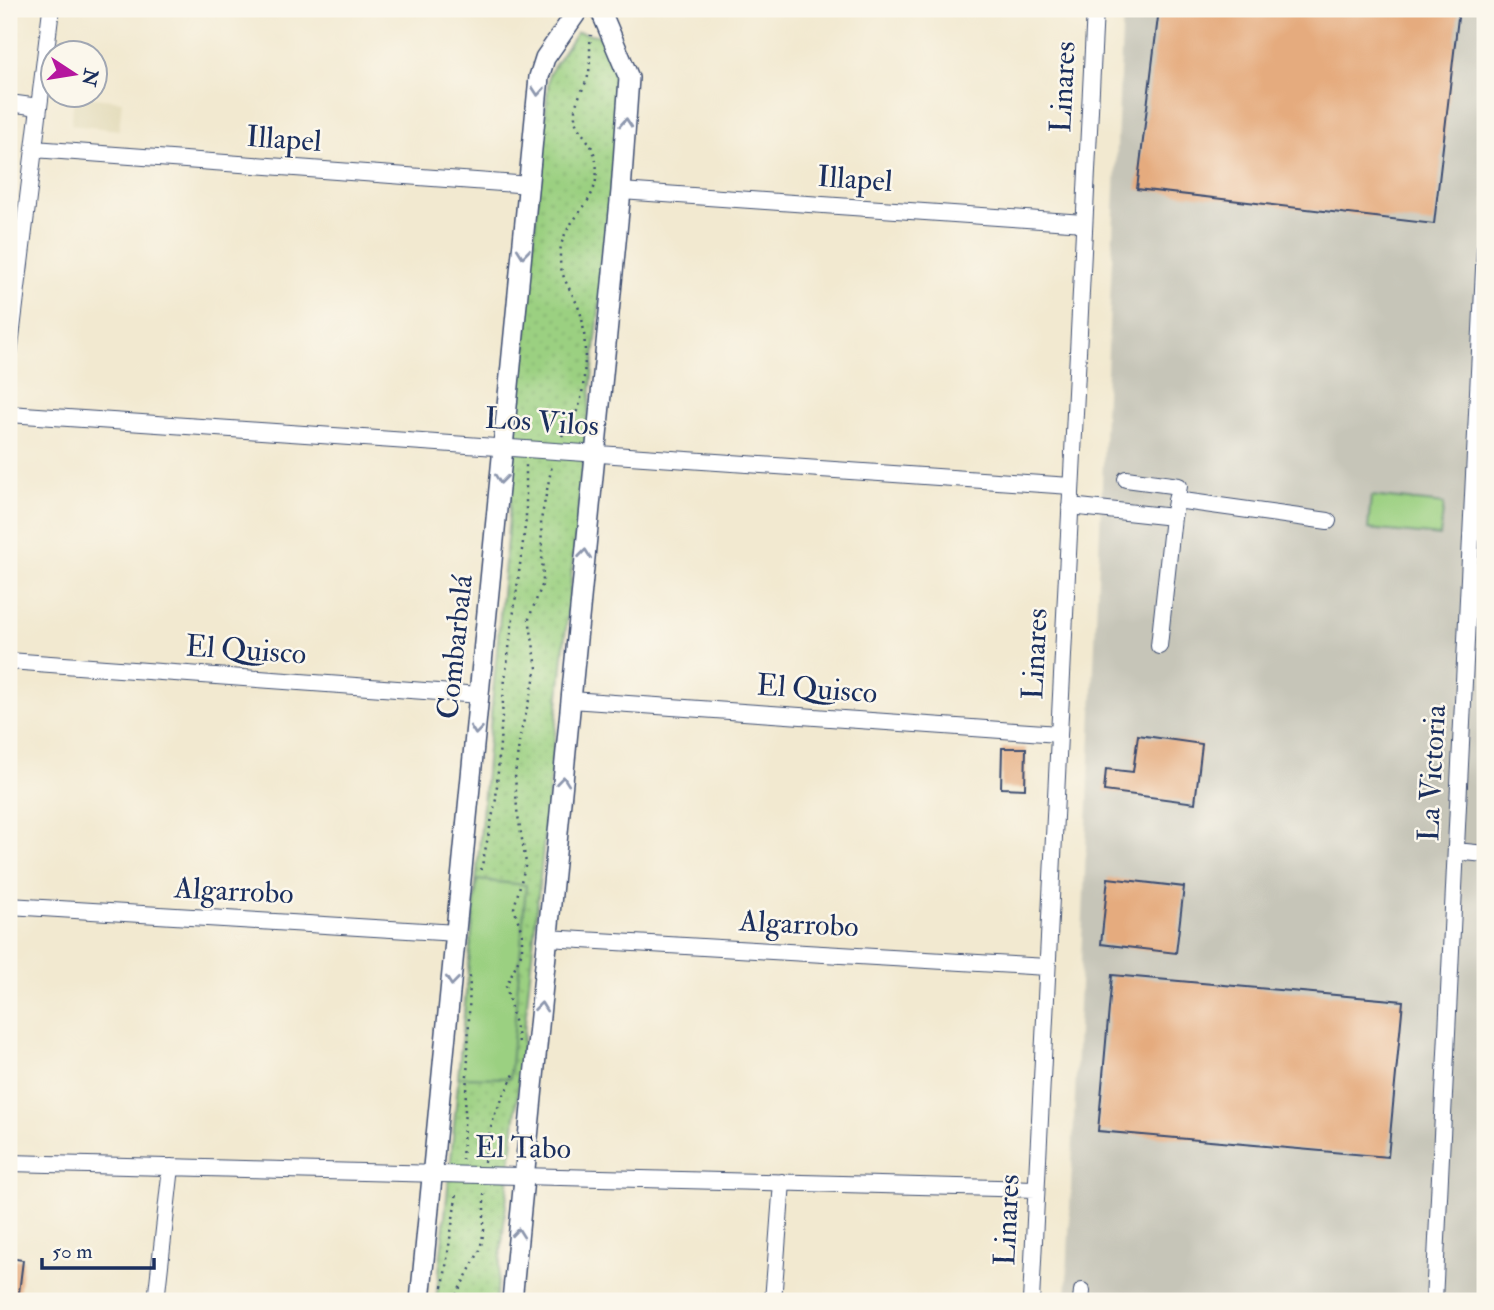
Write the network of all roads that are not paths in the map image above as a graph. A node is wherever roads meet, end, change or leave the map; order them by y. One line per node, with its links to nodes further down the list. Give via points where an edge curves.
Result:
1 (51, 9): 6 (street)
2 (579, 9): 5 (main road, Combarbalá)
3 (1095, 9): 13 (street, Linares)
4 (601, 22): 5 (main road); 12 (main road, one-way to 4, via 629,78)
5 (564, 29): 11 (main road, Combarbalá, one-way to 11, via 539,76)
6 (47, 38)
7 (9, 103): 8 (street)
8 (38, 107)
9 (39, 108): 10 (street)
10 (34, 149): 11 (street, Illapel); 16 (street)
11 (530, 185): 18 (main road, Combarbalá, one-way to 18)
12 (621, 191): 13 (street, Illapel); 19 (main road)
13 (1084, 223): 21 (street, Linares)
14 (1485, 248): 15 (street, La Victoria)
15 (1484, 296): 31 (street, La Victoria)
16 (9, 354)
17 (9, 414): 18 (street, Los Vilos)
18 (504, 447): 19 (street, Los Vilos); 28 (main road, Combarbalá, one-way to 28)
19 (595, 454): 21 (street, Los Vilos); 29 (main road, one-way to 19)
20 (1126, 479): 22 (street, via 1179,486)
21 (1071, 486): 23 (street, Linares)
22 (1176, 500): 24 (street); 25 (street)
23 (1070, 506): 24 (street); 30 (street, Linares)
24 (1174, 517): 26 (street)
25 (1328, 521)
26 (1159, 646)
27 (9, 661): 28 (street, El Quisco)
28 (480, 695): 34 (main road, Combarbalá, one-way to 34)
29 (571, 700): 30 (street, El Quisco); 35 (main road, one-way to 29)
30 (1059, 734): 36 (street, Linares)
31 (1456, 851): 32 (street); 48 (street, La Victoria)
32 (1485, 854)
33 (9, 906): 34 (street, Algarrobo)
34 (457, 933): 39 (main road, Combarbalá, one-way to 39)
35 (547, 938): 36 (street, Algarrobo); 40 (main road, one-way to 35)
36 (1047, 967): 42 (street, Linares)
37 (9, 1163): 38 (street, El Tabo)
38 (171, 1167): 39 (street, El Tabo); 43 (street)
39 (433, 1174): 40 (street, El Tabo); 44 (main road, Combarbalá)
40 (524, 1175): 41 (street, El Tabo); 45 (main road, one-way to 40)
41 (782, 1182): 42 (street, El Tabo); 46 (street)
42 (1036, 1189): 47 (street, Linares)
43 (156, 1301)
44 (421, 1301)
45 (512, 1301)
46 (773, 1301)
47 (1031, 1301)
48 (1434, 1301)

